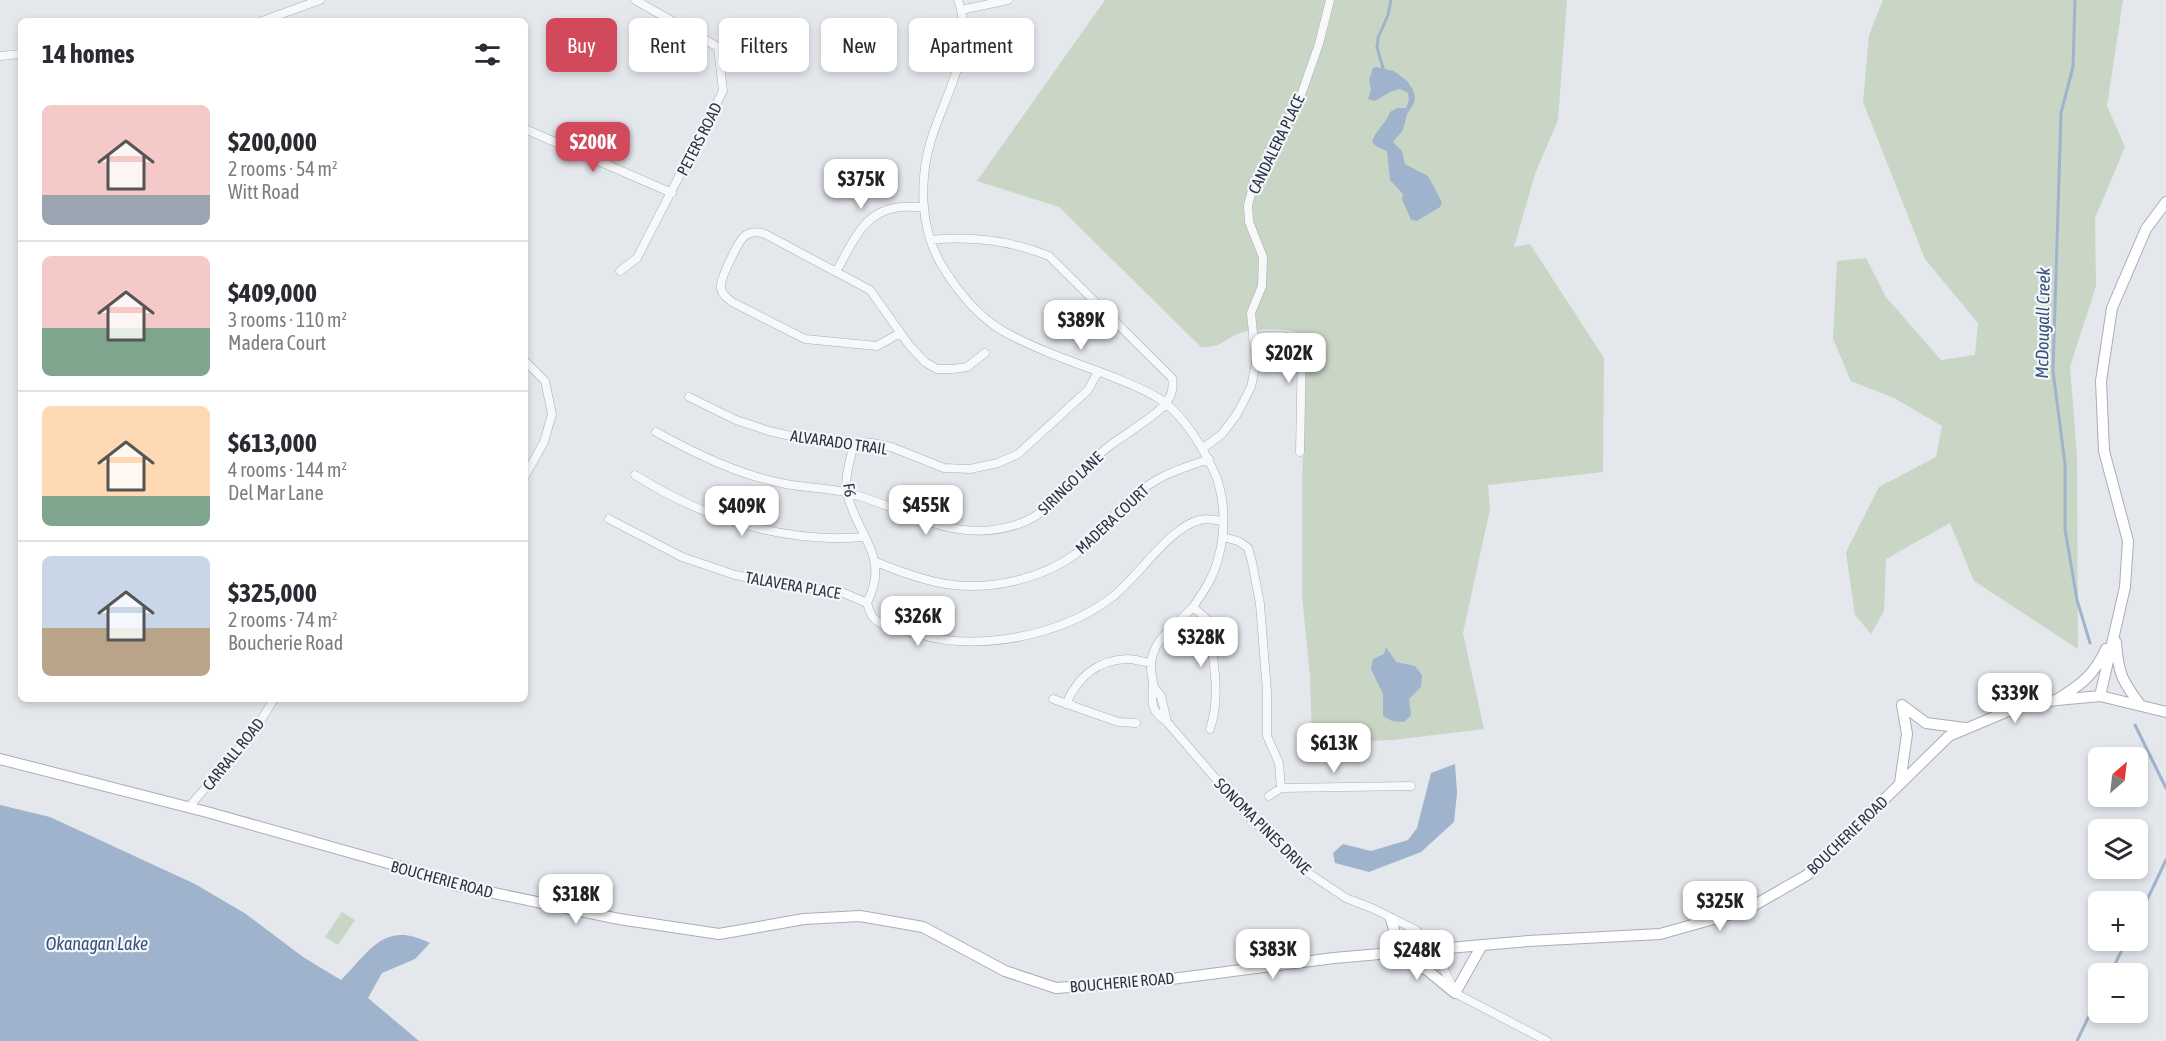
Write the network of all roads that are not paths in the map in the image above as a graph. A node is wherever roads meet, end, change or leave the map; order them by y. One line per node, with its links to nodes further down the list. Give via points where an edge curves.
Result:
1 (320, 0): 7 (street)
2 (635, 0): 11 (street, PETERS ROAD, via 718,47 723,91)
3 (958, 0): 6 (street, SONOMA PINES DRIVE)
4 (1008, 0): 6 (street)
5 (1330, 0): 18 (street, CANDALERA PLACE, via 1300,98 1254,183 1248,205 1249,222 1263,257 1262,286 1251,313)
6 (961, 10): 13 (street, SONOMA PINES DRIVE, via 961,54 931,140)
7 (270, 18)
8 (18, 54): 9 (street)
9 (0, 56)
10 (528, 130): 11 (street)
11 (672, 193): 15 (street, PETERS ROAD, via 637,258)
12 (2166, 202): 39 (main road, via 2146,229 2112,308 2101,381 2104,451 2128,541 2125,587)
13 (923, 207): 14 (street, SONOMA PINES DRIVE); 16 (street, via 894,208 874,215 863,225)
14 (931, 240): 21 (street, SONOMA PINES DRIVE, via 961,295 1001,330); 23 (street, via 1008,243 1049,256 1172,378 1174,388)
15 (620, 271)
16 (836, 272): 17 (street, via 870,290); 17 (street, via 754,231 742,238 720,288 732,302 804,339 877,346)
17 (900, 333): 19 (street, via 924,362 937,369 967,367)
18 (1253, 338): 26 (street, CANDALERA PLACE, via 1256,363 1251,387 1222,434); 27 (street, via 1287,336 1302,348)
19 (985, 353)
20 (528, 364): 29 (street, via 545,381 552,414 544,442)
21 (1098, 372): 23 (street, SONOMA PINES DRIVE, via 1140,388); 25 (street, ALVARADO TRAIL, via 1088,390 1018,454 998,463 970,470 944,468 891,447)
22 (689, 397): 25 (street, ALVARADO TRAIL, via 769,431 808,440)
23 (1166, 404): 26 (street, SONOMA PINES DRIVE, via 1186,423); 31 (street, SIRINGO LANE, via 1106,448 1039,515 1021,523 986,531 961,531)
24 (656, 432): 31 (street, SIRINGO LANE, via 741,473)
25 (854, 442): 31 (street, F6)
26 (1202, 449): 28 (street, SONOMA PINES DRIVE)
27 (1300, 452)
28 (1209, 459): 33 (street, SONOMA PINES DRIVE, via 1222,498); 36 (street, MADERA COURT, via 1158,477 1128,501 1079,552 1043,572 980,585 946,584)
29 (528, 471)
30 (634, 475): 34 (street, via 711,514 756,528 805,536)
31 (847, 493): 34 (street, F6)
32 (609, 519): 37 (street, TALAVERA PLACE, via 682,556 735,575 839,591)
33 (1222, 521): 35 (street, SONOMA PINES DRIVE); 37 (street, TALAVERA PLACE, via 1201,519 1184,526 1111,598 1041,632 1010,639 967,641 926,636 885,625 873,618)
34 (865, 537): 36 (street, F6)
35 (1223, 537): 38 (street, SONOMA PINES DRIVE, via 1209,583); 54 (street, via 1248,548 1252,562 1260,604 1268,735 1279,763)
36 (876, 562): 37 (street, via 875,587)
37 (867, 603)
38 (1193, 607): 40 (street, SONOMA PINES DRIVE, via 1159,640); 50 (street, via 1208,620 1217,694)
39 (2115, 630): 41 (main road); 43 (main road, via 2090,677); 46 (main road, via 2118,669)
40 (1151, 663): 45 (street, via 1129,659 1109,662 1082,677); 57 (street, SONOMA PINES DRIVE, via 1150,696 1157,715 1246,814 1306,872 1346,898)
41 (2100, 696): 43 (main road, BOUCHERIE ROAD); 46 (main road, BOUCHERIE ROAD)
42 (1053, 699): 45 (street)
43 (2057, 700): 49 (main road, BOUCHERIE ROAD, via 2025,704)
44 (272, 702): 56 (street, CARRALL ROAD, via 255,730)
45 (1066, 704): 48 (street, via 1118,722)
46 (2141, 706): 47 (main road, BOUCHERIE ROAD)
47 (2166, 712)
48 (1136, 723)
49 (1968, 728): 52 (main road, BOUCHERIE ROAD, via 1949,736); 52 (main road, via 1926,723 1902,705 1907,735)
50 (1210, 729)
51 (0, 759): 56 (main road, BOUCHERIE ROAD)
52 (1900, 783): 58 (main road, BOUCHERIE ROAD, via 1807,874 1746,910 1660,934)
53 (1411, 786): 54 (street)
54 (1281, 788): 55 (street)
55 (1269, 796)
56 (189, 807): 60 (main road, BOUCHERIE ROAD, via 455,885 619,919 719,934 804,919 860,916 923,927 1005,971 1056,988 1156,981)
57 (1391, 919): 59 (street, SONOMA PINES DRIVE, via 1416,930); 60 (main road, via 1394,929)
58 (1482, 945): 59 (main road, BOUCHERIE ROAD); 61 (main road)
59 (1435, 949): 60 (main road, BOUCHERIE ROAD); 61 (street)
60 (1388, 953): 61 (main road, via 1427,970)
61 (1455, 993): 62 (street)
62 (1546, 1041)

